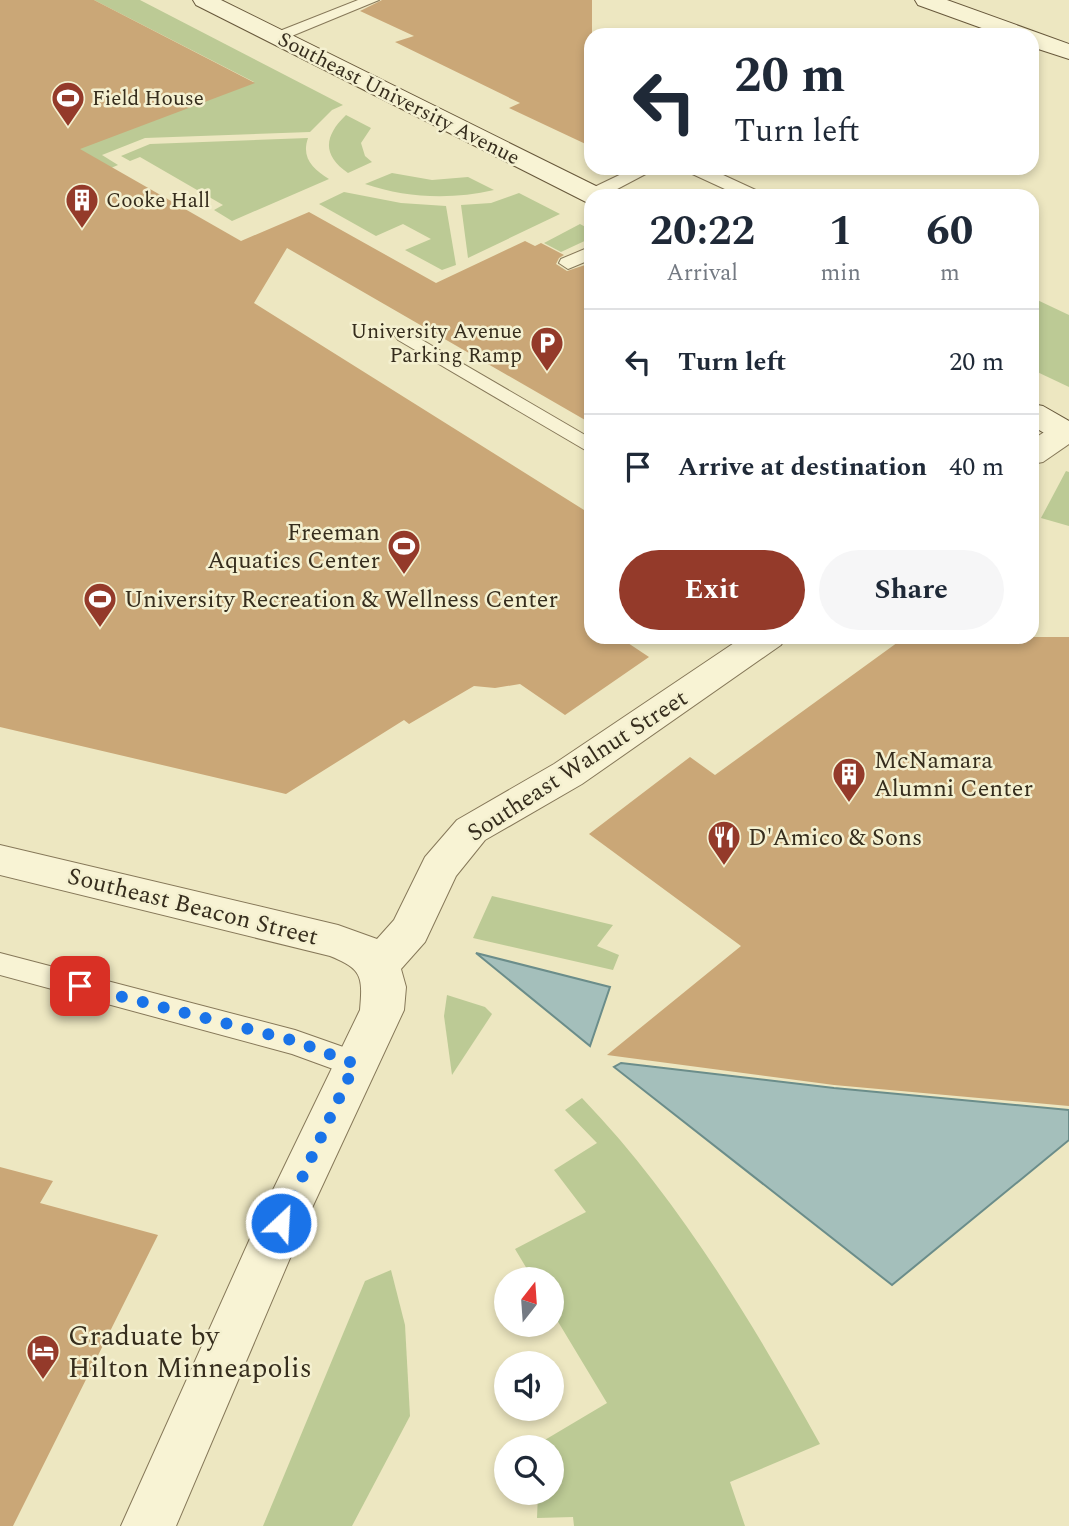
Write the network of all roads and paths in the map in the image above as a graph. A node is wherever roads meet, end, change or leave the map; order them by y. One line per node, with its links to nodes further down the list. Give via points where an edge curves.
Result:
1 (204, 0): 5 (street, Southeast University Avenue)
2 (372, 0): 5 (lane)
3 (926, 0): 4 (street)
4 (1004, 28)
5 (277, 37): 12 (street, Southeast University Avenue)
6 (1039, 41): 7 (street)
7 (1069, 52)
8 (634, 175): 10 (lane)
9 (709, 175): 11 (lane)
10 (606, 189)
11 (739, 189)
12 (584, 190)
13 (584, 255): 14 (lane)
14 (568, 263)
15 (405, 336): 17 (lane)
16 (1051, 425): 18 (street)
17 (584, 443)
18 (1039, 444)
19 (758, 644): 22 (street, Southeast Walnut Street, via 568,774 471,830 439,868 410,930)
20 (0, 860): 22 (street, Southeast Beacon Street, via 338,941 365,952)
21 (0, 964): 23 (lane, via 295,1041)
22 (379, 966): 23 (street, via 384,987 382,1010)
23 (355, 1064): 24 (street)
24 (148, 1526)

